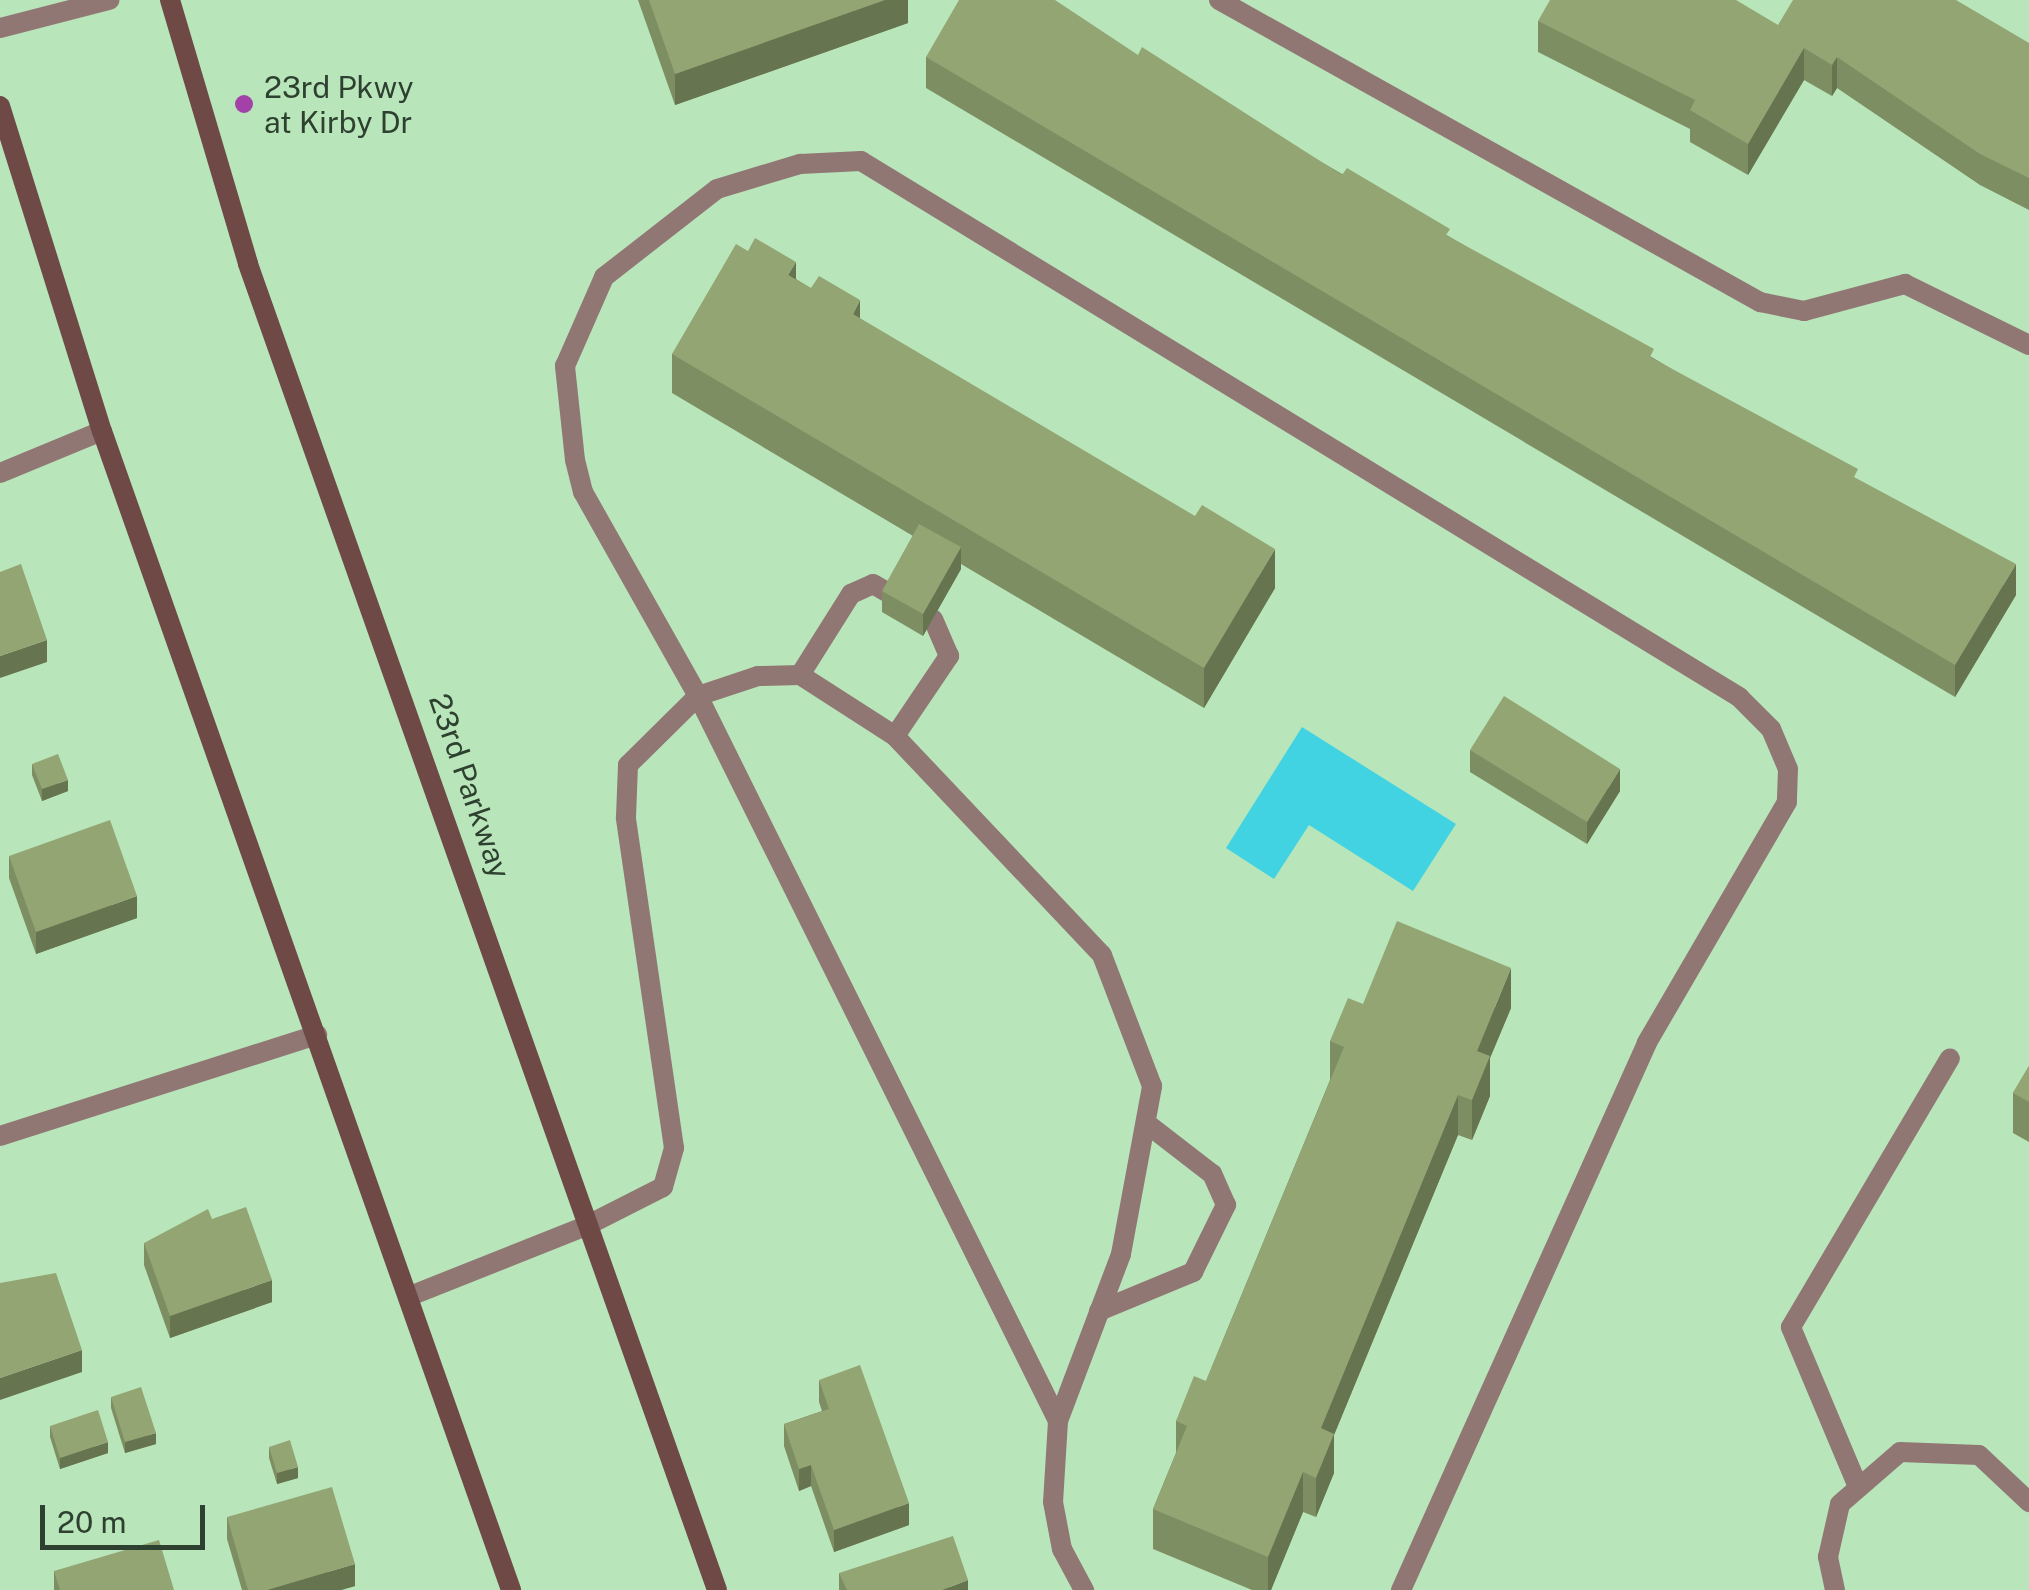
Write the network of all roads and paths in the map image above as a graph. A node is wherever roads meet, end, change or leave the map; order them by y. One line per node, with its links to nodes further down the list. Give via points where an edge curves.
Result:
1 (110, 0): 4 (street)
2 (170, 0): 18 (street, 23rd Parkway, via 248,264)
3 (1219, 0): 6 (street, via 1760,302 1804,311 1905,284)
4 (0, 28)
5 (0, 106): 7 (street)
6 (2029, 345)
7 (102, 431): 8 (street); 14 (street)
8 (0, 473)
9 (892, 595): 11 (street, via 872,584 851,594)
10 (932, 619): 13 (street, via 949,656)
11 (800, 675): 12 (street, via 758,676); 13 (street)
12 (698, 696): 18 (street, via 628,765 626,817 674,1148 663,1187); 21 (street); 27 (street, via 583,492 570,430 571,341 604,276 716,190 800,164 861,161 1739,696 1771,729 1788,769 1787,802 1647,1043)
13 (894, 736): 16 (street, via 1102,955 1145,1047 1152,1086)
14 (317, 1035): 17 (street); 19 (street)
15 (1950, 1058): 22 (street, via 1791,1327)
16 (1146, 1123): 20 (street, via 1120,1254); 20 (street, via 1212,1174 1226,1205 1193,1272)
17 (0, 1136)
18 (588, 1225): 19 (street); 25 (street, 23rd Parkway)
19 (410, 1296): 24 (street)
20 (1099, 1311): 21 (street)
21 (1058, 1422): 26 (street, via 1053,1502 1062,1549)
22 (1856, 1482): 23 (street, via 1900,1452 1954,1448 2003,1470); 28 (street, via 1831,1530)
23 (2029, 1502)
24 (511, 1590)
25 (717, 1590)
26 (1084, 1590)
27 (1401, 1590)
28 (1836, 1590)

